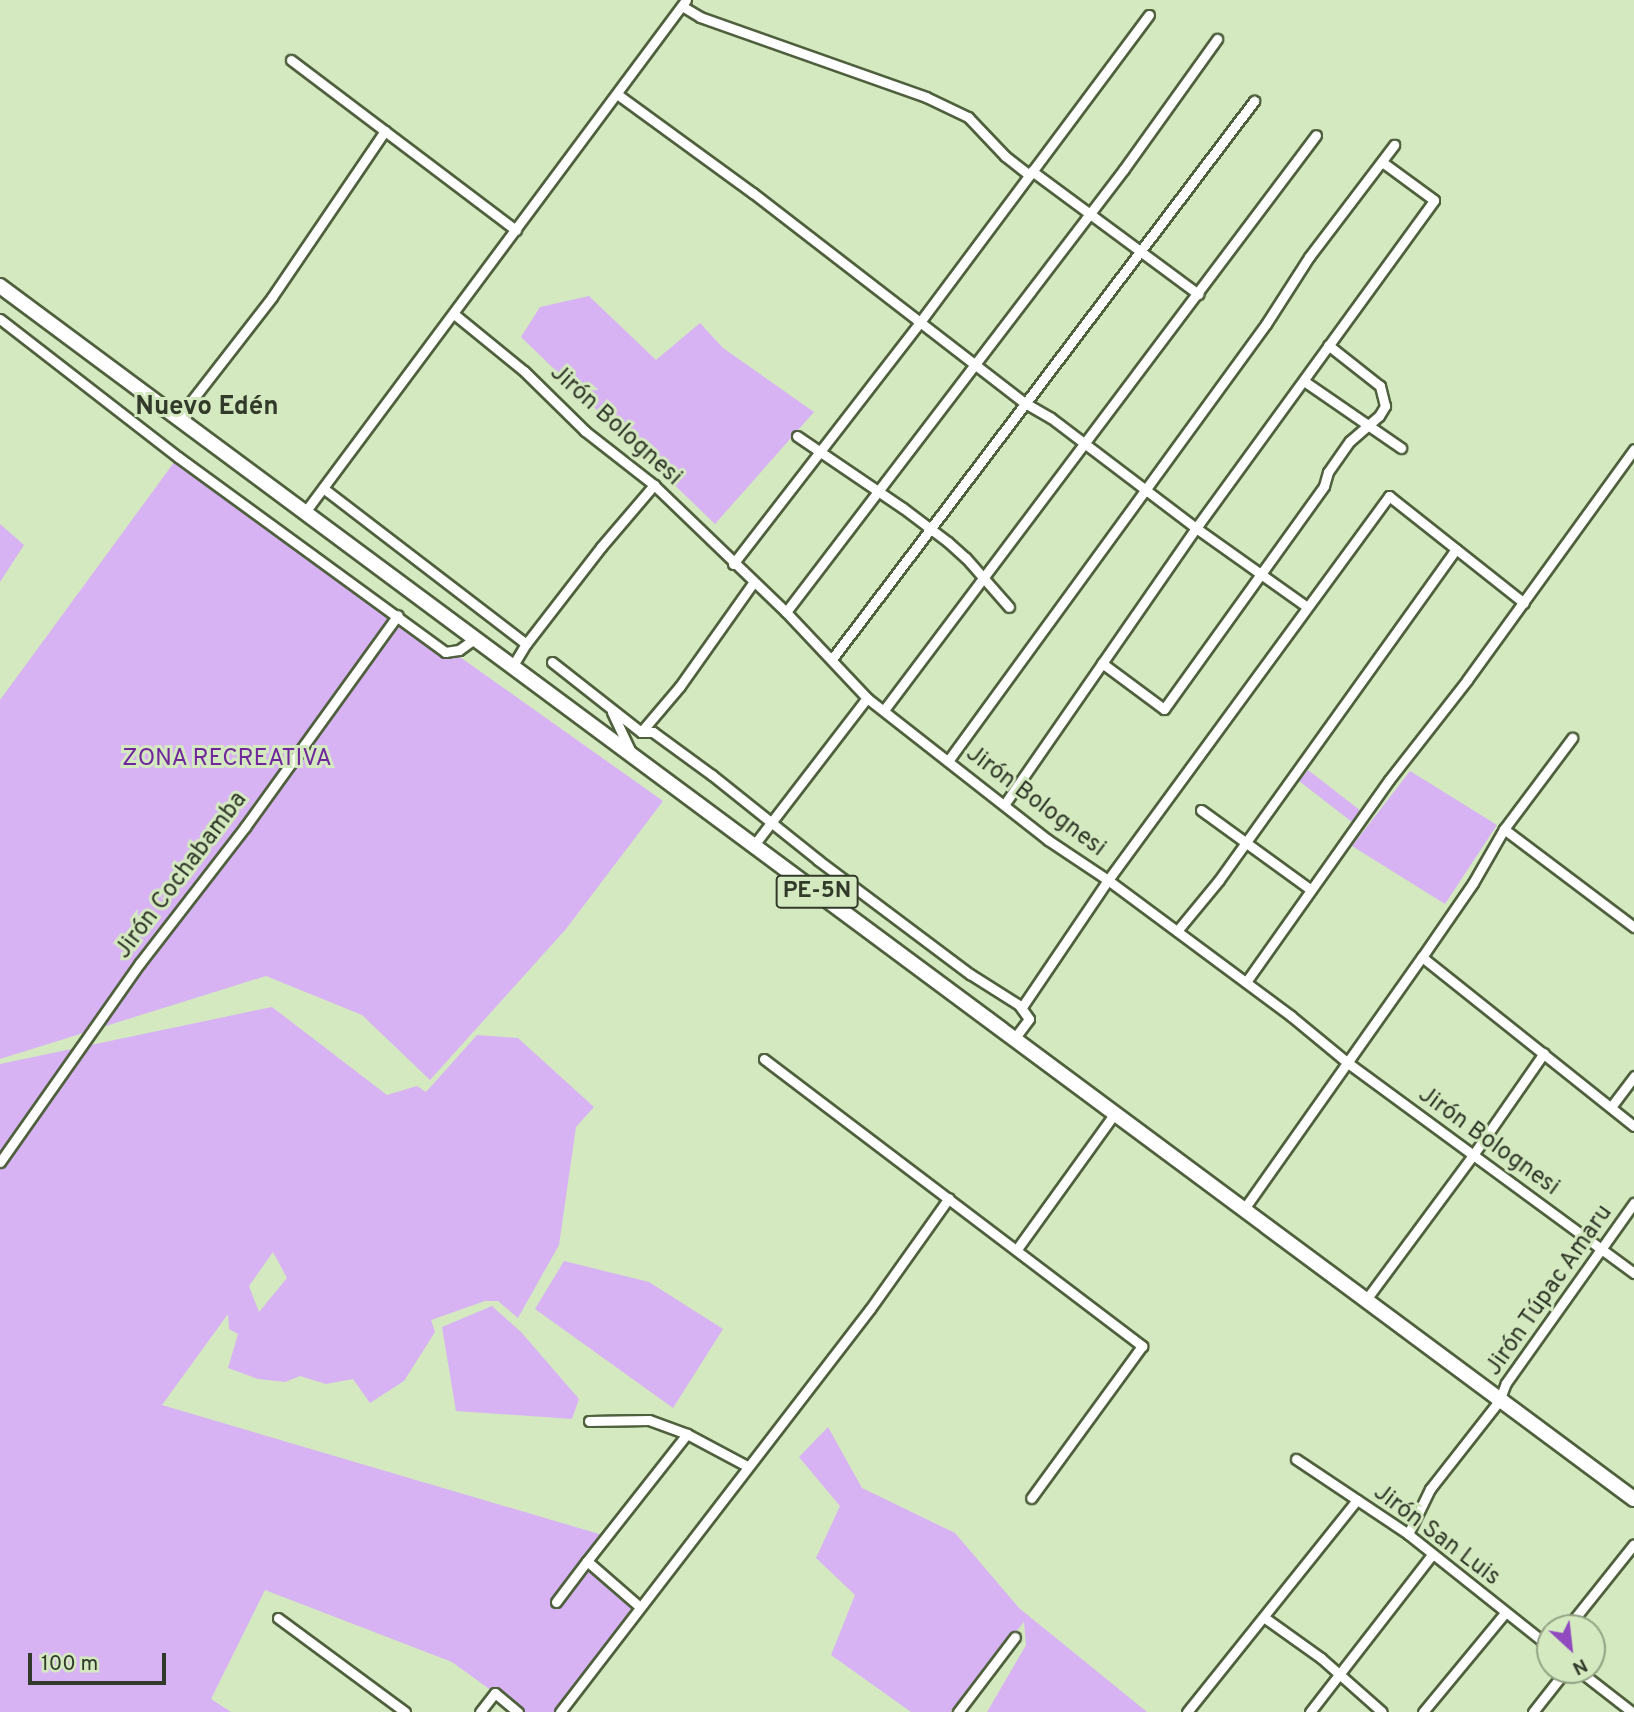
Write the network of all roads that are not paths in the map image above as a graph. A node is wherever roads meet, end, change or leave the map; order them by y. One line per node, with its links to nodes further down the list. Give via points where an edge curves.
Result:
1 (684, 3): 5 (street); 11 (street, via 701,18 926,97 968,117 1004,156)
2 (1149, 15): 11 (street)
3 (1217, 39): 12 (street)
4 (291, 60): 7 (street)
5 (617, 94): 13 (street); 19 (street)
6 (1254, 101): 14 (street)
7 (385, 131): 13 (street); 24 (street, via 272,296)
8 (1316, 135): 16 (street)
9 (1394, 145): 10 (street)
10 (1382, 162): 20 (street, via 1434,200); 33 (street)
11 (1030, 173): 12 (street); 19 (street)
12 (1090, 212): 14 (street); 21 (street)
13 (516, 230): 17 (street)
14 (1142, 251): 16 (street); 23 (street)
15 (0, 286): 24 (highway, PE-5N)
16 (1198, 294): 27 (street)
17 (454, 314): 31 (street, Jirón Bolognesi, via 524,370 585,431); 32 (street)
18 (0, 319): 47 (street, via 178,457)
19 (920, 322): 21 (street); 30 (street)
20 (1328, 345): 22 (street); 25 (street, via 1374,380 1384,395 1385,406)
21 (975, 364): 23 (street); 34 (street)
22 (1304, 381): 25 (street); 37 (street)
23 (1024, 403): 27 (street); 36 (street)
24 (179, 417): 35 (highway, PE-5N)
25 (1368, 425): 28 (street); 40 (street, via 1350,441 1328,472 1324,486)
26 (797, 436): 30 (street)
27 (1083, 443): 33 (street); 41 (street)
28 (1401, 448)
29 (1634, 449): 43 (street)
30 (820, 453): 34 (street); 39 (street)
31 (654, 485): 39 (street, Jirón Bolognesi); 49 (street)
32 (323, 488): 35 (street); 49 (street)
33 (1145, 489): 37 (street); 60 (street)
34 (877, 492): 36 (street); 46 (street)
35 (305, 512): 48 (highway, PE-5N)
36 (929, 528): 41 (street); 50 (street)
37 (1196, 528): 40 (street); 52 (street)
38 (1456, 549): 43 (street); 45 (street, via 1390,496); 65 (street)
39 (733, 564): 42 (street, Jirón Bolognesi)
40 (1260, 573): 45 (street); 52 (street, via 1164,709)
41 (982, 575): 44 (street); 56 (street)
42 (753, 583): 46 (street, Jirón Bolognesi); 57 (street, via 680,686)
43 (1524, 603): 68 (street, via 1388,780)
44 (1009, 607)
45 (1307, 607): 67 (street)
46 (786, 612): 50 (street, Jirón Bolognesi)
47 (398, 615): 48 (street, via 445,652 459,650); 83 (street, Jirón Cochabamba, via 140,963)
48 (474, 639): 53 (highway, PE-5N)
49 (526, 644): 53 (street)
50 (831, 659): 54 (street, Jirón Bolognesi)
51 (552, 662): 55 (street)
52 (1102, 663): 61 (street)
53 (512, 667): 59 (highway, PE-5N)
54 (867, 698): 56 (street, Jirón Bolognesi); 63 (street)
55 (611, 709): 57 (street); 59 (street)
56 (884, 710): 60 (street, Jirón Bolognesi)
57 (641, 732): 63 (street, via 653,732)
58 (1572, 738): 64 (street)
59 (631, 752): 66 (highway, PE-5N)
60 (948, 761): 61 (street, Jirón Bolognesi)
61 (1003, 805): 67 (street, Jirón Bolognesi)
62 (1201, 810): 65 (street)
63 (770, 822): 66 (street); 73 (street, via 970,974)
64 (1504, 829): 69 (street); 71 (street)
65 (1247, 843): 68 (street); 70 (street)
66 (754, 845): 74 (highway, PE-5N)
67 (1108, 880): 70 (street, Jirón Bolognesi); 73 (street)
68 (1311, 890): 72 (street)
69 (1634, 927)
70 (1177, 931): 72 (street, Jirón Bolognesi)
71 (1422, 957): 75 (street); 77 (street)
72 (1246, 982): 77 (street, Jirón Bolognesi)
73 (1021, 1007): 74 (street, via 1029,1019)
74 (1014, 1039): 80 (highway, PE-5N)
75 (1544, 1053): 79 (street); 82 (street)
76 (764, 1059): 84 (street)
77 (1348, 1063): 82 (street, Jirón Bolognesi); 86 (street)
78 (1634, 1076): 79 (street)
79 (1611, 1107): 81 (street)
80 (1115, 1112): 86 (highway, PE-5N); 87 (street)
81 (1634, 1126)
82 (1474, 1155): 88 (street, Jirón Bolognesi); 90 (street)
83 (0, 1162)
84 (949, 1198): 87 (street); 95 (street)
85 (1634, 1203): 88 (street, Jirón Túpac Amaru)
86 (1244, 1209): 90 (highway, PE-5N)
87 (1017, 1249): 96 (street, via 1142,1346)
88 (1601, 1250): 89 (street, Jirón Bolognesi); 91 (street, Jirón Túpac Amaru, via 1506,1383)
89 (1634, 1273)
90 (1365, 1301): 91 (highway, PE-5N)
91 (1499, 1401): 97 (highway, PE-5N); 99 (street, Jirón Túpac Amaru, via 1430,1489)
92 (589, 1421): 93 (street, via 649,1420)
93 (687, 1434): 95 (street); 102 (street)
94 (1296, 1459): 98 (street, Jirón San Luis)
95 (747, 1466): 104 (street)
96 (1031, 1498)
97 (1634, 1499)
98 (1357, 1500): 99 (street, Jirón San Luis); 108 (street)
99 (1408, 1534): 101 (street, Jirón San Luis)
100 (1634, 1544): 106 (street)
101 (1432, 1555): 105 (street, Jirón San Luis); 111 (street)
102 (587, 1561): 103 (street); 104 (street)
103 (556, 1602)
104 (640, 1607): 117 (street)
105 (1505, 1613): 109 (street, Jirón San Luis); 122 (street)
106 (1578, 1614)
107 (278, 1618): 114 (street)
108 (1265, 1618): 111 (street); 119 (street)
109 (1536, 1636)
110 (1015, 1637): 118 (street)
111 (1340, 1676): 120 (street); 121 (street)
112 (1555, 1684): 123 (street)
113 (1596, 1684): 124 (street)
114 (405, 1712)
115 (480, 1712): 116 (street, via 495,1693)
116 (518, 1712)
117 (560, 1712)
118 (958, 1712)
119 (1187, 1712)
120 (1310, 1712)
121 (1381, 1712)
122 (1423, 1712)
123 (1533, 1712)
124 (1632, 1712)

